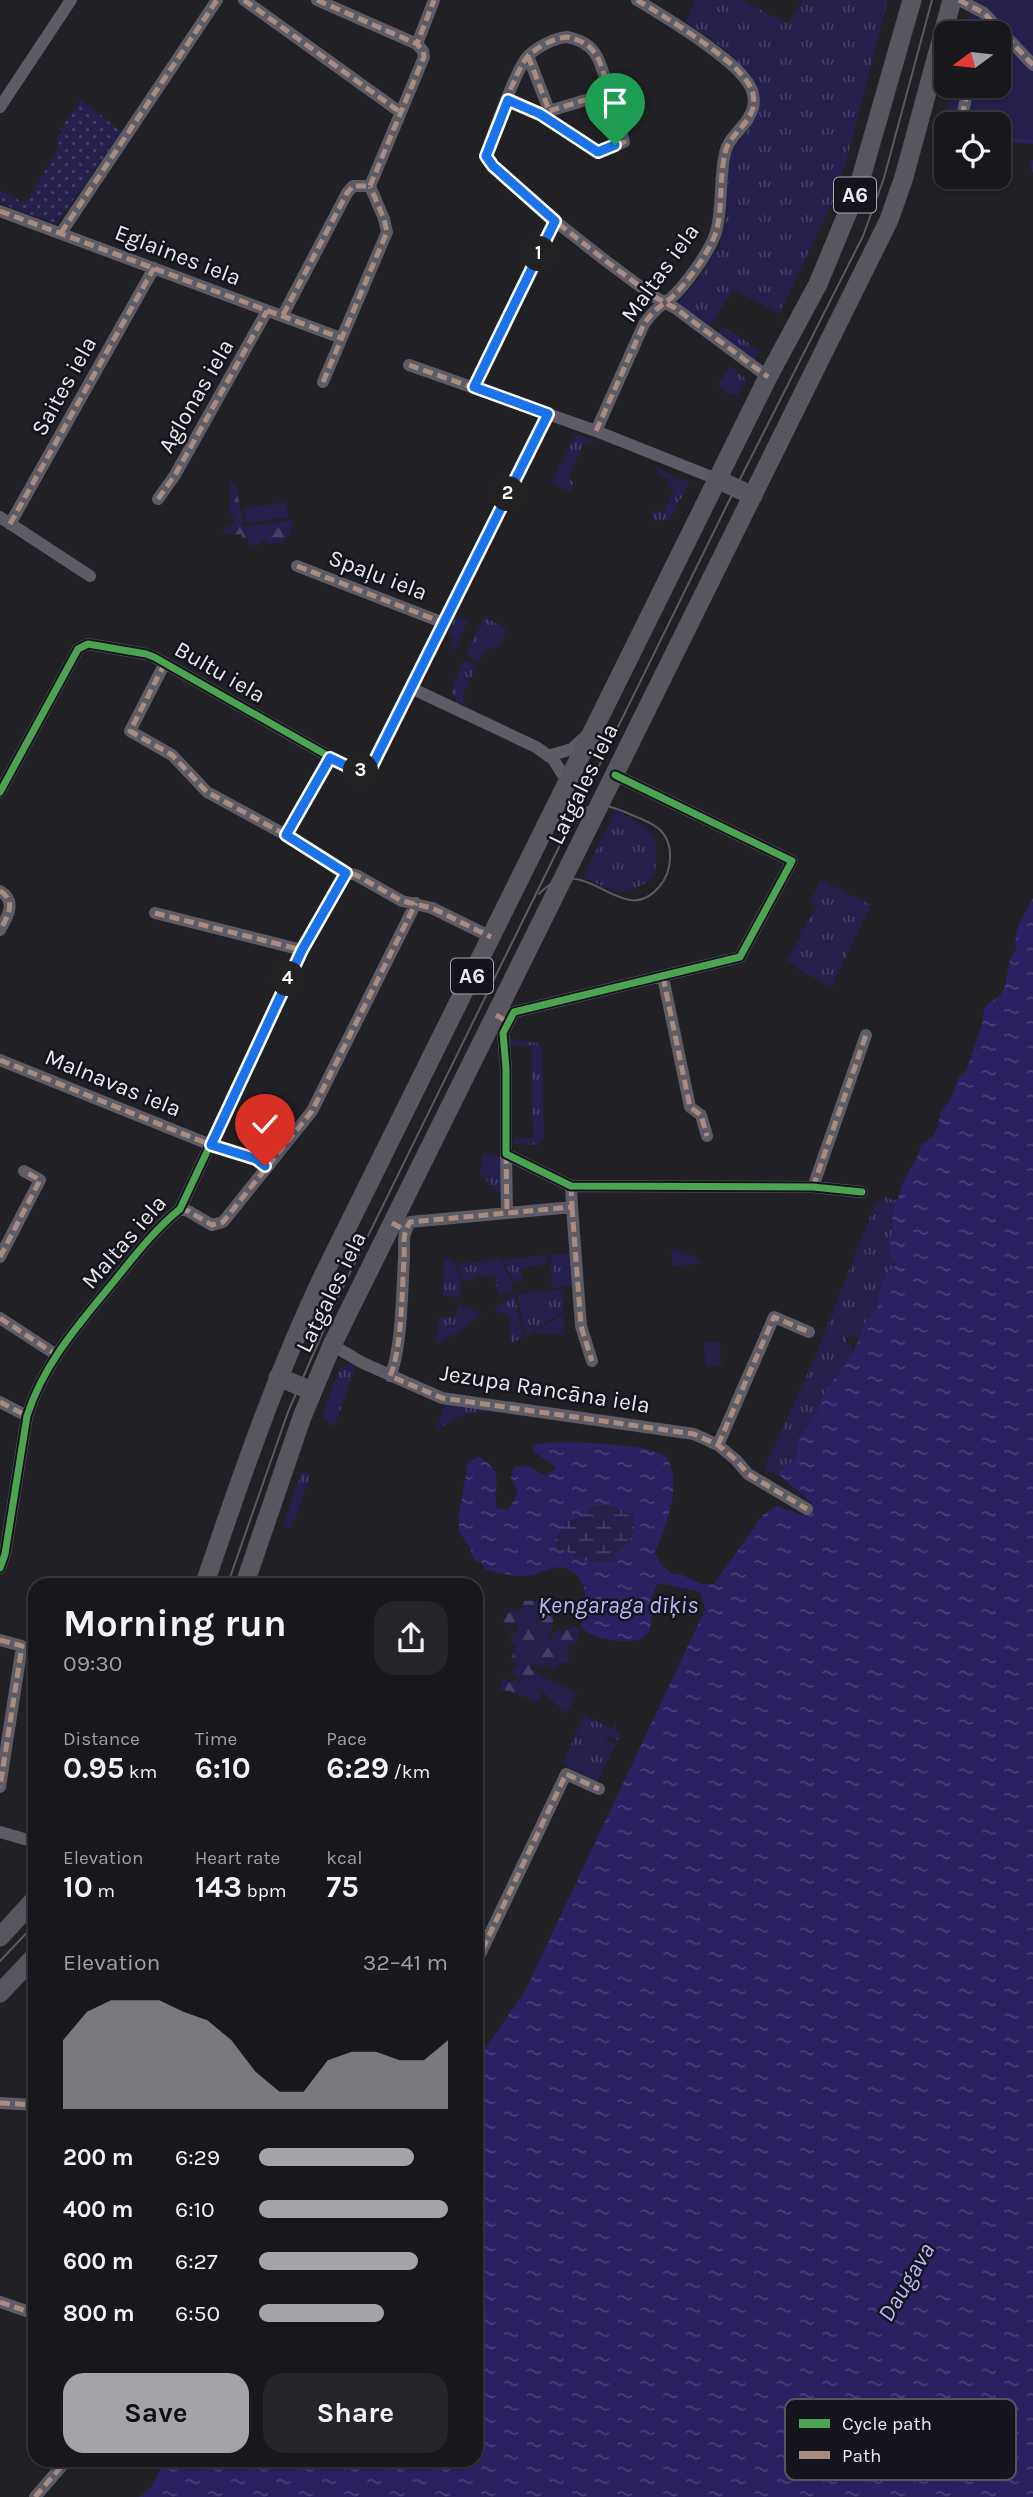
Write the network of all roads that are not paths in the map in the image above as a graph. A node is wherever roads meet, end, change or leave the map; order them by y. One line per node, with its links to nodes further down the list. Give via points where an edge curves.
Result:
1 (71, 0): 19 (street)
2 (217, 0): 25 (street)
3 (244, 0): 20 (street)
4 (317, 0): 13 (street)
5 (434, 0): 13 (street)
6 (638, 0): 27 (street, Maltas iela, via 738,71 754,97 752,111 726,147 713,239 693,271)
7 (912, 0): 32 (highway, Latgales iela / A6, via 859,185 818,284)
8 (952, 0): 38 (highway, Latgales iela / A6, via 889,220)
9 (959, 0): 11 (street)
10 (988, 0): 12 (street)
11 (985, 21)
12 (987, 21)
13 (417, 44): 20 (street, via 424,57)
14 (1012, 46): 16 (street)
15 (528, 56): 17 (street, via 561,37 572,38 598,54); 18 (street); 21 (street)
16 (1033, 65)
17 (609, 93): 21 (street); 21 (street, via 624,142 598,152)
18 (508, 100): 21 (street); 24 (street, via 486,156)
19 (0, 107)
20 (400, 112): 22 (street)
21 (544, 112)
22 (370, 186): 29 (street, via 353,186 347,192); 30 (street, via 387,232)
23 (0, 211): 25 (street, Eglaines iela)
24 (555, 221): 27 (street); 34 (street)
25 (61, 233): 26 (street, Eglaines iela)
26 (154, 268): 28 (street, Eglaines iela); 40 (street, Saites iela)
27 (664, 302): 32 (street); 36 (street, Maltas iela, via 645,324)
28 (267, 311): 29 (street, Eglaines iela); 39 (street, Aglonas iela)
29 (283, 315): 30 (street, Eglaines iela)
30 (341, 338): 33 (street)
31 (409, 365): 34 (street)
32 (768, 377): 37 (highway, Latgales iela / A6)
33 (323, 382)
34 (474, 387): 35 (street)
35 (548, 414): 36 (street); 43 (street)
36 (596, 431): 37 (street)
37 (719, 480): 38 (highway); 46 (highway, Latgales iela / A6)
38 (753, 496): 49 (highway, Latgales iela / A6)
39 (158, 499)
40 (5, 520): 42 (street)
41 (297, 566): 43 (street, Spaļu iela)
42 (90, 576)
43 (444, 623): 45 (street)
44 (165, 663): 48 (street, Bultu iela); 51 (street, Bultu iela, via 146,654 88,644 78,649); 52 (street, via 130,732 172,755 207,792)
45 (411, 688): 47 (street); 48 (street, via 372,766 359,772)
46 (596, 727): 47 (street, via 572,749); 50 (highway, Latgales iela / A6)
47 (548, 756): 50 (street)
48 (330, 758): 52 (street)
49 (615, 775): 60 (street, via 792,861 740,957); 61 (highway, Latgales iela / A6)
50 (568, 783): 58 (highway, Latgales iela / A6)
51 (0, 792)
52 (286, 835): 53 (street)
53 (346, 873): 55 (street, via 402,901); 59 (street, Maltas iela)
54 (0, 891): 57 (street, via 10,902)
55 (416, 903): 58 (street); 67 (street, via 312,1111)
56 (155, 914): 59 (street)
57 (0, 930)
58 (491, 937): 83 (highway, Latgales iela / A6)
59 (302, 950): 65 (street, Maltas iela)
60 (663, 977): 61 (street); 64 (street, via 689,1103 701,1115)
61 (502, 1018): 66 (street); 75 (highway, Latgales iela / A6)
62 (866, 1035): 70 (street)
63 (0, 1060): 65 (street, Malnavas iela)
64 (707, 1136)
65 (211, 1145): 67 (street, Malnavas iela); 73 (street, Maltas iela)
66 (506, 1154): 69 (street); 74 (street)
67 (265, 1166): 73 (street, via 223,1222 212,1225)
68 (24, 1171): 76 (street, via 40,1180)
69 (571, 1186): 70 (street); 72 (street)
70 (813, 1187): 71 (street)
71 (862, 1192)
72 (572, 1208): 74 (street); 81 (street, via 581,1326)
73 (180, 1209): 80 (street, Maltas iela, via 158,1228)
74 (507, 1213): 75 (street, via 410,1222)
75 (399, 1227): 79 (highway, Latgales iela / A6); 82 (street, via 404,1254 398,1350)
76 (0, 1257)
77 (0, 1318): 80 (street)
78 (809, 1332): 87 (street, via 774,1317)
79 (332, 1345): 82 (street, Jezupa Rancāna iela); 84 (highway, Latgales iela / A6)
80 (55, 1354): 86 (street, Maltas iela)
81 (592, 1362)
82 (390, 1376): 87 (street, Jezupa Rancāna iela, via 442,1398 675,1429)
83 (278, 1377): 84 (highway); 90 (highway, Latgales iela / A6)
84 (312, 1391): 91 (highway, Latgales iela / A6)
85 (0, 1402): 86 (street)
86 (27, 1416): 89 (street, Maltas iela)
87 (718, 1445): 88 (street, via 748,1474)
88 (807, 1509)
89 (0, 1567)
90 (207, 1578)
91 (247, 1578)
92 (0, 1640): 93 (street, via 22,1646)
93 (0, 1787)
94 (599, 1789): 98 (street, via 566,1773)
95 (0, 1832): 96 (street)
96 (28, 1840)
97 (28, 1907): 99 (highway)
98 (483, 1935)
99 (0, 1937)
100 (28, 1963): 101 (highway)
101 (0, 1993)
102 (0, 2103): 103 (street)
103 (28, 2105)
104 (0, 2302): 105 (street)
105 (28, 2312)
106 (61, 2467): 107 (street)
107 (35, 2497)

